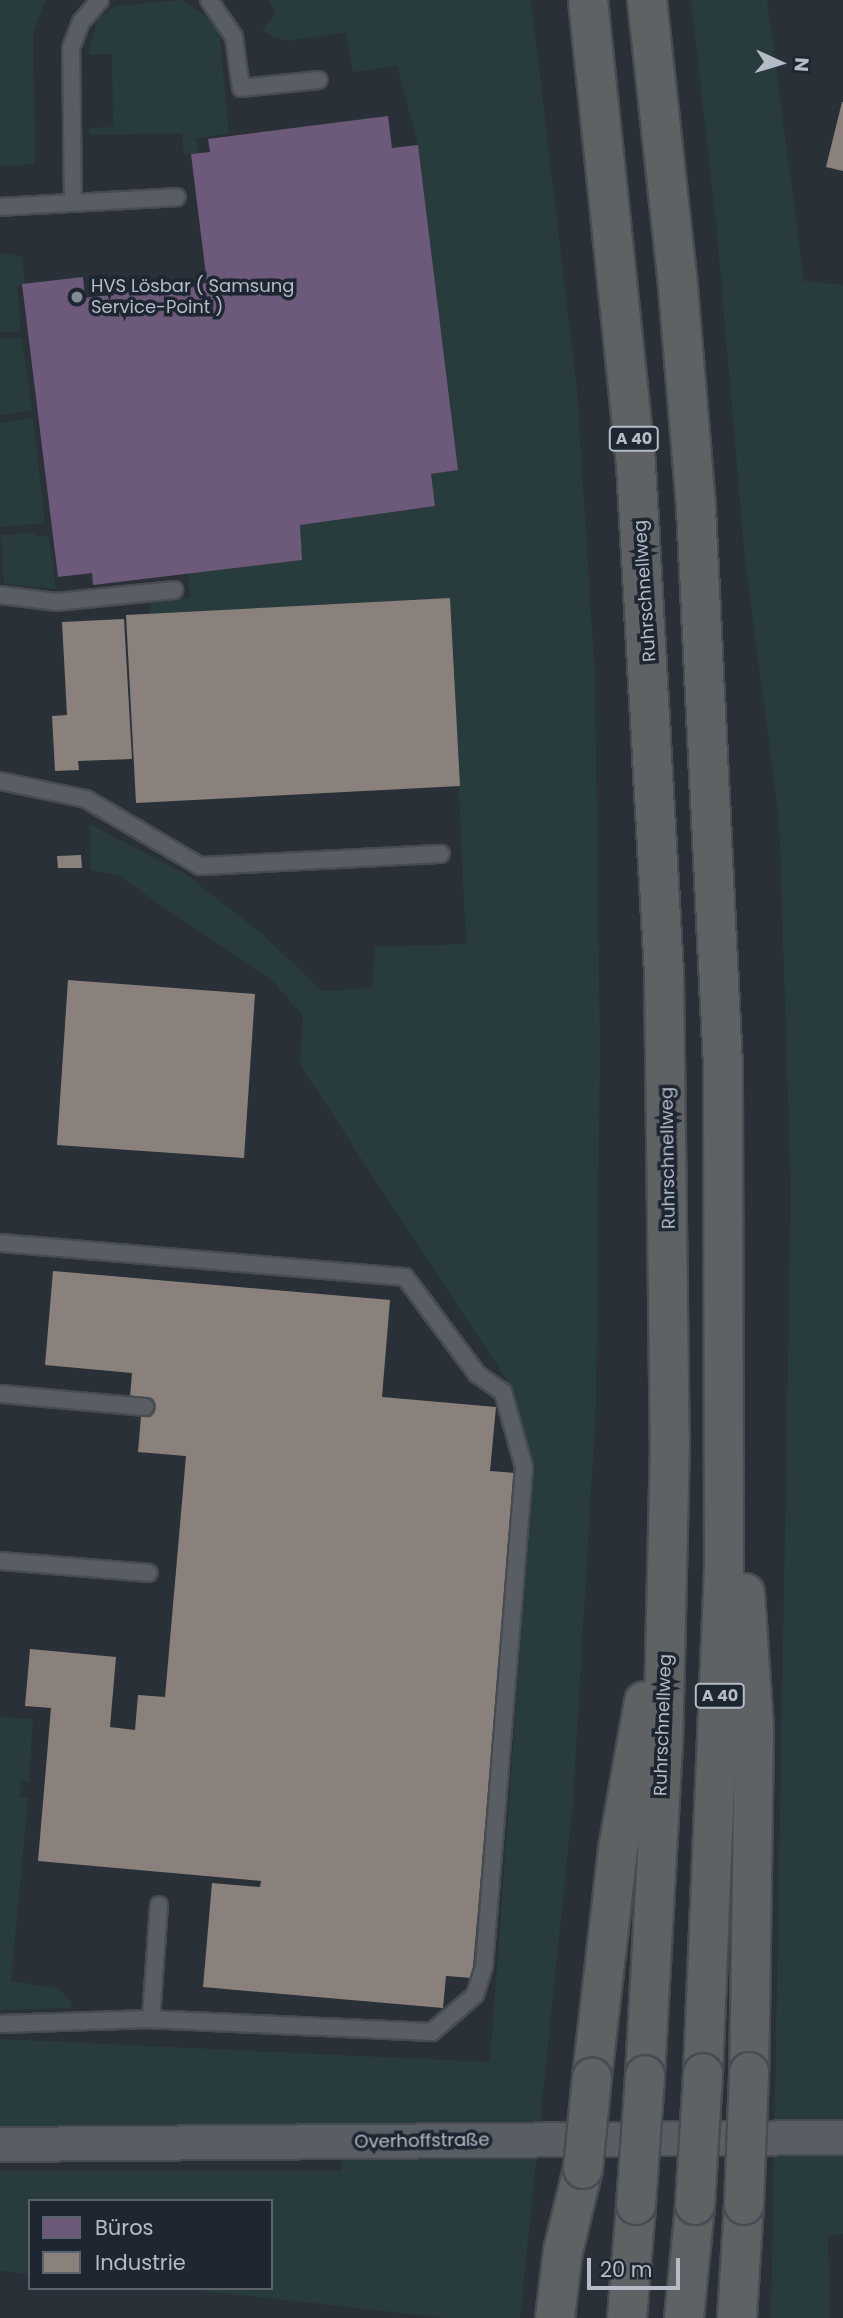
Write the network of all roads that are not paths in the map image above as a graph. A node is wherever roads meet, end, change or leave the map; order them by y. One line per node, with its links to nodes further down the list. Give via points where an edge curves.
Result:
1 (100, 0): 7 (lane, via 81,22 71,48)
2 (209, 0): 5 (lane, via 234,37 241,88)
3 (589, 0): 17 (highway, Ruhrschnellweg / A 40, via 636,465 656,785 669,1209)
4 (646, 0): 14 (highway, A 40, via 678,287 705,659 719,915)
5 (319, 80)
6 (177, 197): 7 (lane)
7 (73, 203): 8 (lane)
8 (0, 207)
9 (174, 590): 10 (lane, via 56,602)
10 (0, 594)
11 (0, 781): 12 (lane, via 86,799 200,866)
12 (441, 854)
13 (0, 1244): 21 (lane, via 405,1278 477,1374 503,1392 524,1467 484,1966 475,1995 432,2032)
14 (726, 1318): 29 (highway, A 40, bridge, via 724,1568 703,2073); 30 (highway, bridge, via 754,1730 749,2071)
15 (0, 1394): 16 (lane)
16 (145, 1407)
17 (668, 1533): 25 (highway, bridge, via 660,1606 618,1849); 28 (highway, Ruhrschnellweg / A 40, bridge, via 662,1756)
18 (0, 1561): 19 (lane)
19 (149, 1573)
20 (159, 1905): 21 (lane)
21 (151, 2020): 22 (lane)
22 (0, 2024)
23 (843, 2137): 24 (street, Overhoffstraße)
24 (0, 2144)
25 (580, 2192): 26 (highway); 27 (highway)
26 (555, 2318)
27 (575, 2318)
28 (627, 2318)
29 (684, 2318)
30 (738, 2318)

